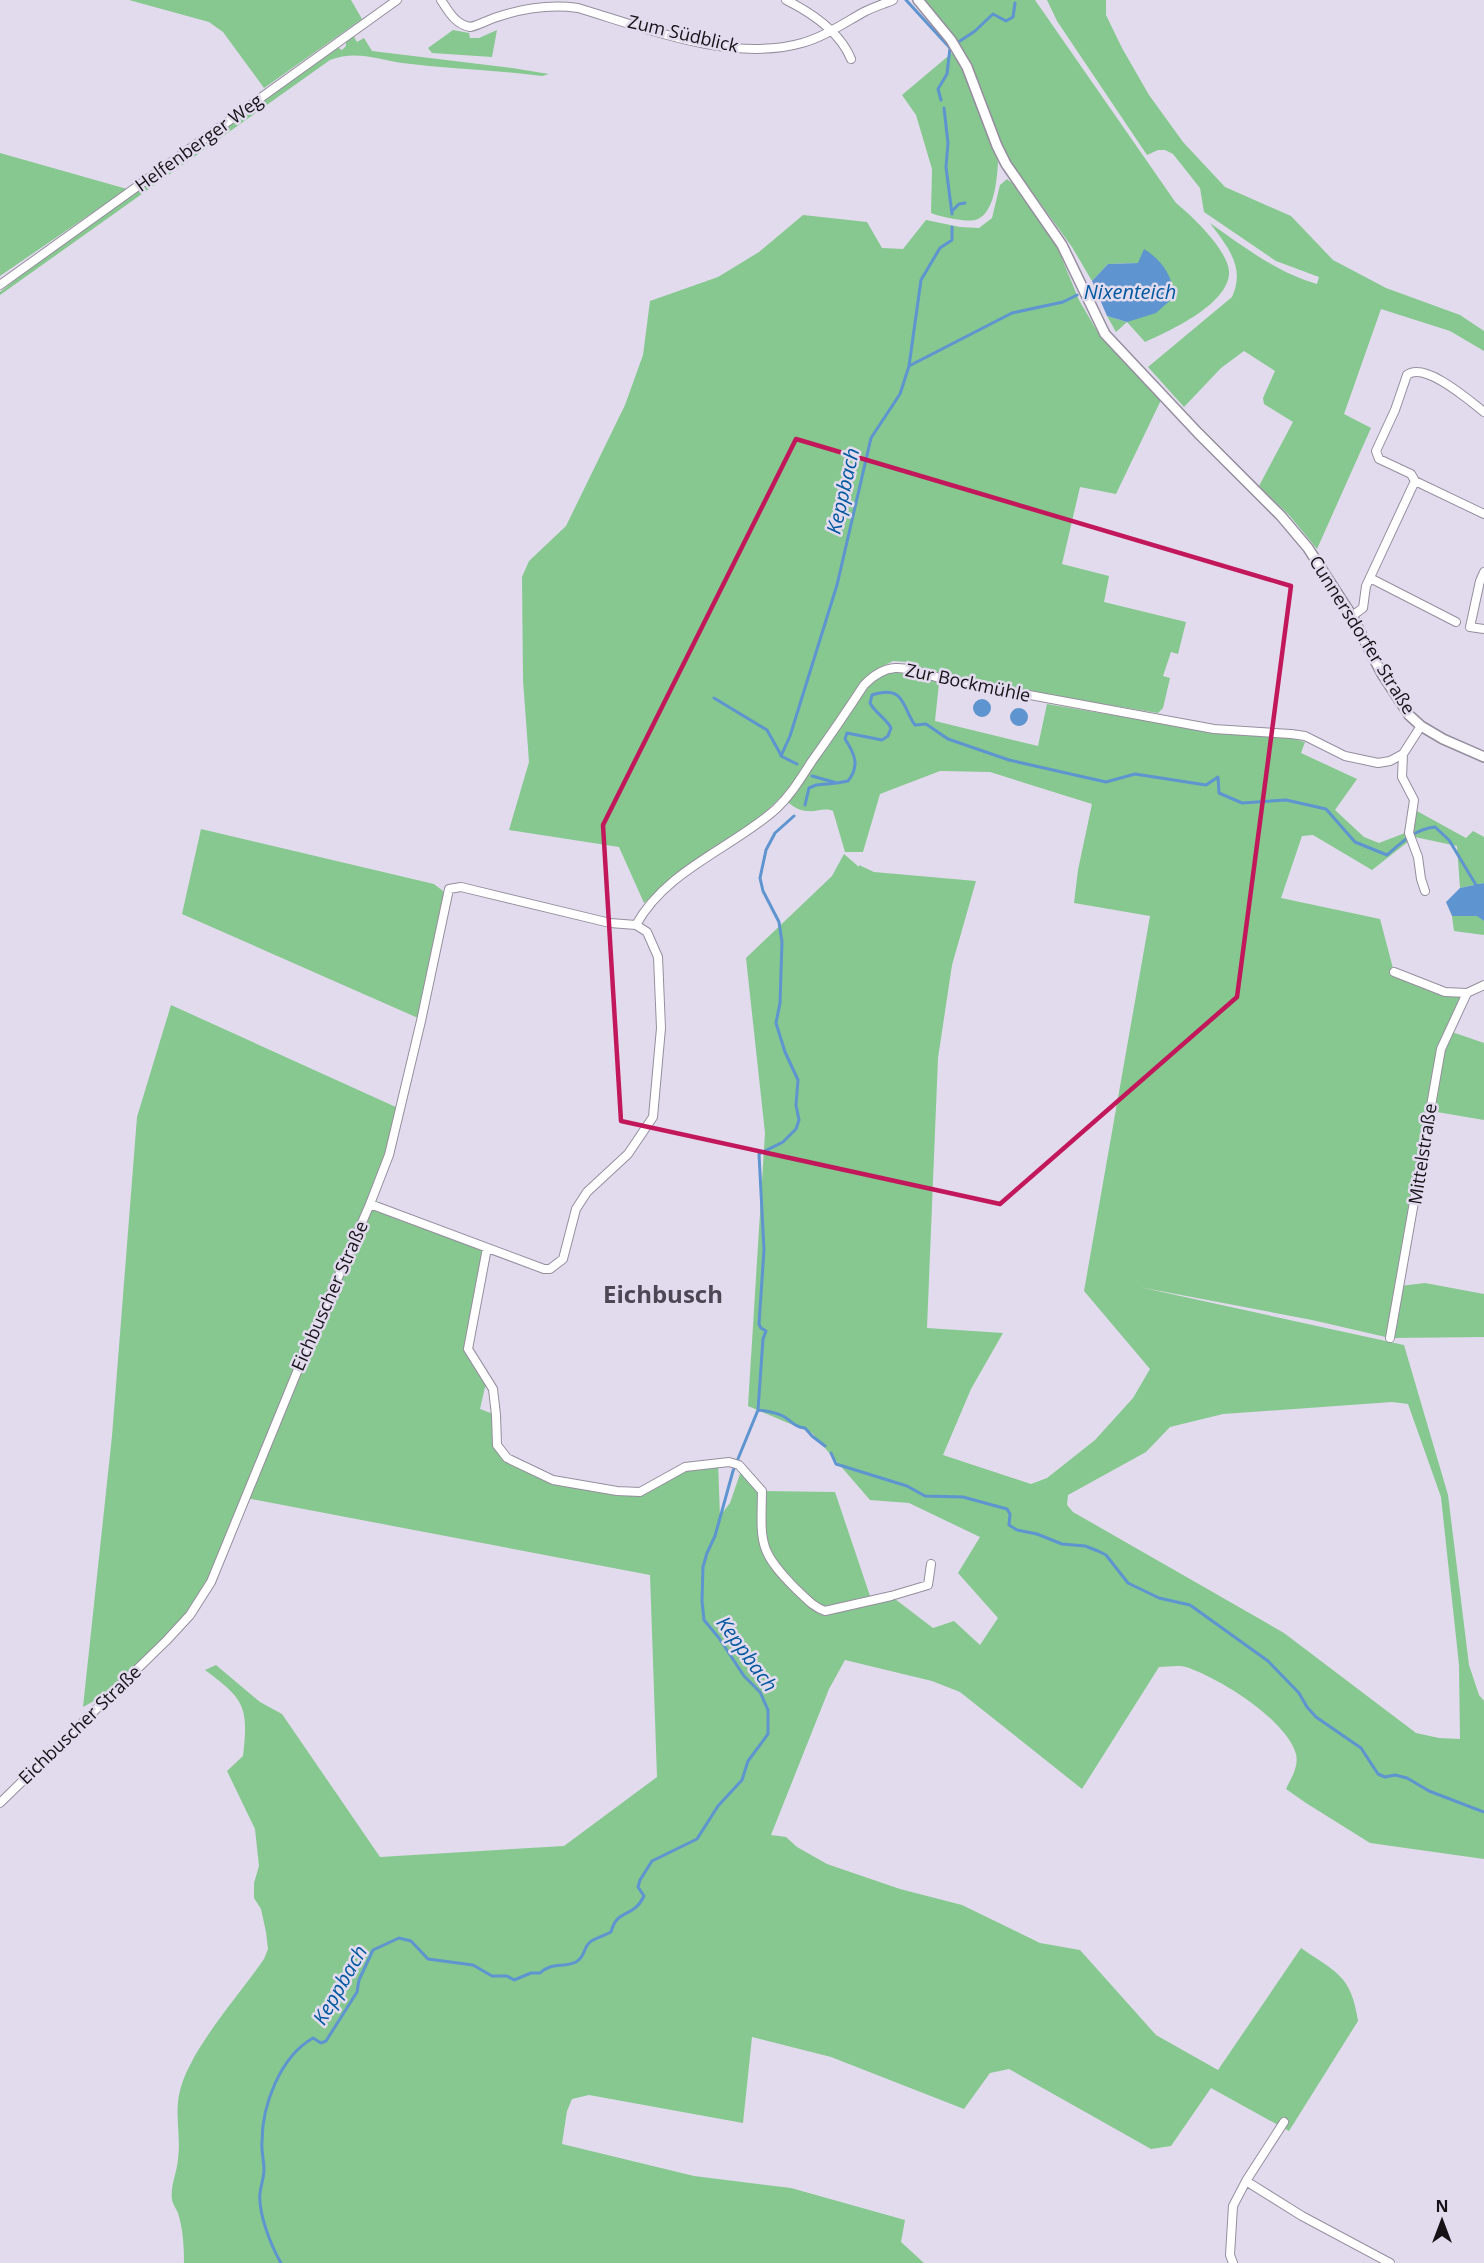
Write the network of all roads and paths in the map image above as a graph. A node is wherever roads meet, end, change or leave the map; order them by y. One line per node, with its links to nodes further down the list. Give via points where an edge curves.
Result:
1 (397, 0): 8 (street, Helfenberger Weg)
2 (441, 0): 6 (street, Zum Südblick, via 454,19 470,27 523,9 563,6 675,36 741,48 772,49 803,43)
3 (786, 0): 6 (street)
4 (893, 0): 6 (street, Zum Südblick)
5 (918, 0): 14 (street, Cunnersdorfer Straße, via 951,40 967,67 1006,164 1062,245 1105,334 1281,516 1316,558)
6 (831, 30): 7 (street, via 846,45)
7 (851, 59)
8 (0, 285)
9 (1484, 412): 10 (street, via 1431,376 1416,372 1407,375 1376,451 1379,459 1411,474)
10 (1415, 481): 11 (street); 13 (street)
11 (1484, 514)
12 (1484, 572): 16 (street, via 1470,627)
13 (1370, 578): 14 (street, via 1363,608); 15 (street)
14 (1352, 616): 17 (street, Cunnersdorfer Straße, via 1399,702)
15 (1456, 622)
16 (1484, 629)
17 (1421, 726): 18 (street); 19 (street, Cunnersdorfer Straße)
18 (1403, 754): 20 (street, via 1402,777 1414,800 1410,837); 21 (street, Zur Bockmühle, via 1390,761 1366,762 1298,735 1214,729 889,668 875,673 864,685 788,798 662,892)
19 (1484, 757)
20 (1425, 891)
21 (636, 925): 25 (street, Eichbuscher Straße, via 460,887 450,889 391,1150); 26 (street, via 647,932 658,957 661,1028 653,1117 628,1154 587,1192 576,1209 563,1259 544,1269)
22 (1394, 972): 24 (street, via 1445,992)
23 (1484, 985): 24 (street)
24 (1467, 993): 27 (street, Mittelstraße, via 1441,1049)
25 (370, 1204): 26 (street); 29 (street, Eichbuscher Straße, via 298,1367 212,1582 190,1615)
26 (487, 1248): 28 (street, via 468,1349 493,1389 497,1445 507,1458 553,1480 640,1492 685,1467 718,1462 739,1465 762,1491 766,1553 777,1570 815,1608 825,1611 928,1585)
27 (1390, 1338)
28 (931, 1564)
29 (0, 1803)
30 (1284, 2122): 31 (street)
31 (1246, 2181): 32 (street, via 1233,2206); 33 (street)
32 (1233, 2263)
33 (1390, 2263)

